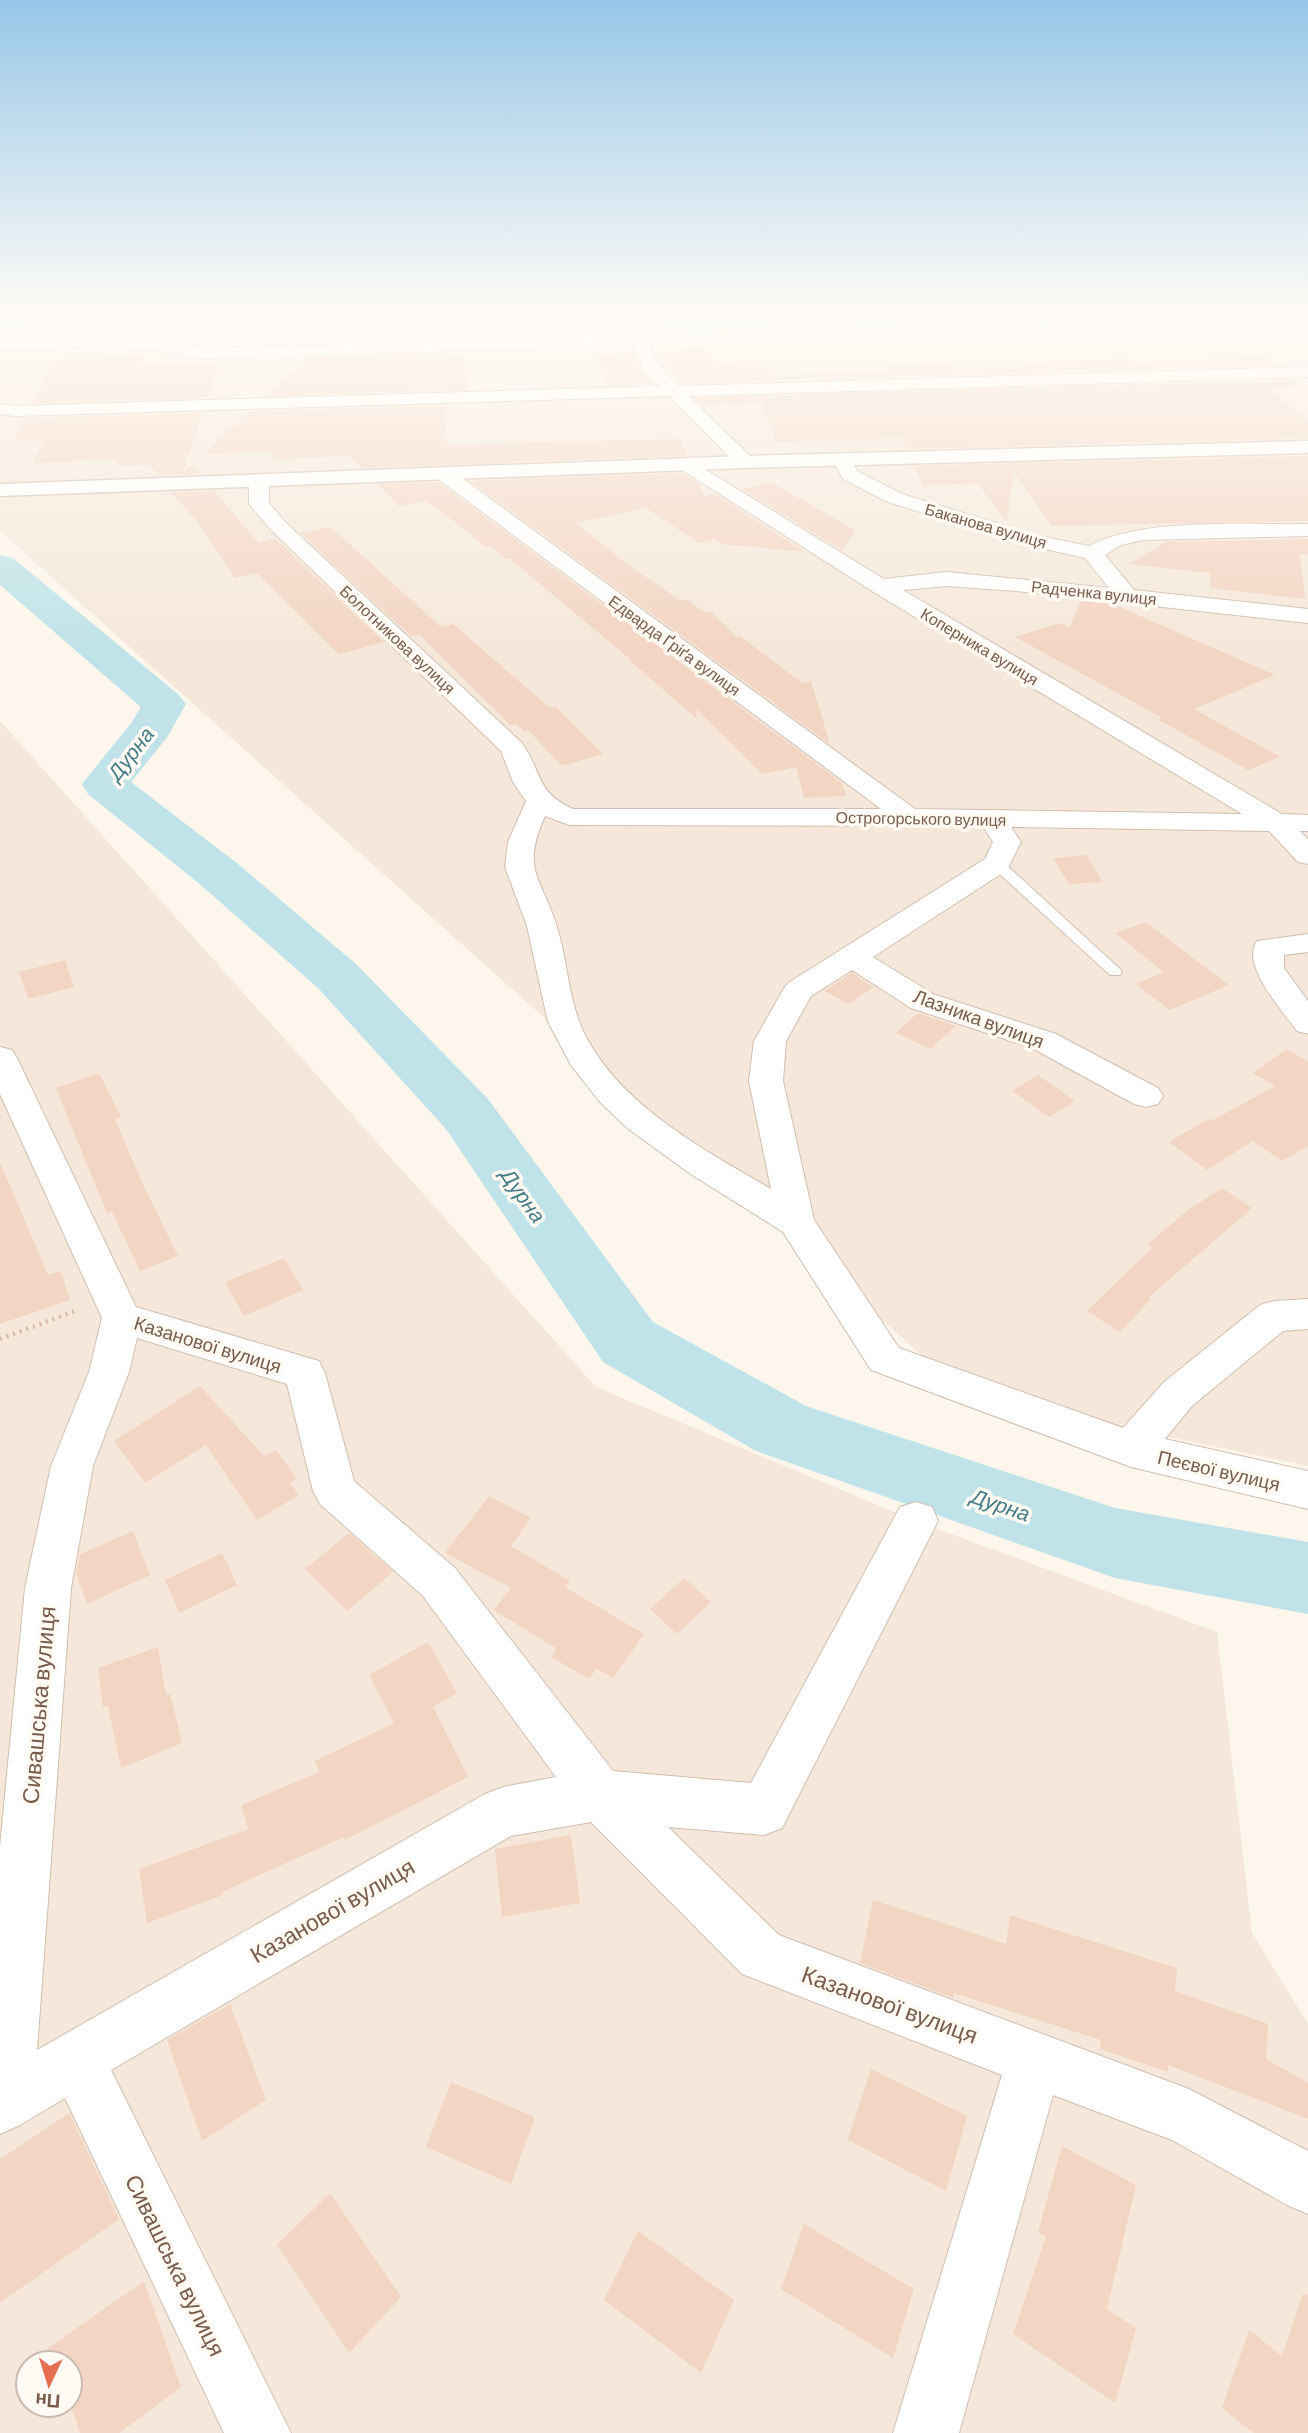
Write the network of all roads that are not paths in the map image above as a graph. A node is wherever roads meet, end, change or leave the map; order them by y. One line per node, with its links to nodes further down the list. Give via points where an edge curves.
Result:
1 (706, 423): 4 (street)
2 (1308, 447): 3 (street)
3 (841, 459): 4 (street); 10 (street, Баканова вулиця, via 850,475 895,498 1030,540)
4 (745, 462): 5 (street)
5 (686, 466): 6 (street); 11 (street, Коперника вулиця)
6 (440, 472): 7 (street); 17 (street, Едварда Ґріґа вулиця)
7 (259, 480): 8 (street); 16 (street, Болотникова вулиця, via 259,504 278,526 513,748 524,780)
8 (0, 490)
9 (1308, 530): 10 (street, via 1143,534 1114,541)
10 (1092, 553): 12 (street)
11 (880, 586): 12 (street, Радченка вулиця, via 946,579); 19 (street, Коперника вулиця)
12 (1127, 596): 13 (street, Радченка вулиця)
13 (1276, 613): 14 (street, Радченка вулиця); 15 (street)
14 (1308, 616)
15 (1308, 640)
16 (539, 802): 17 (street, Острогорського вулиця, via 569,817); 29 (street, via 525,831 519,866 542,926 557,996 575,1043 592,1071 667,1140)
17 (909, 817): 18 (street, Острогорського вулиця)
18 (992, 819): 19 (street, Острогорського вулиця); 22 (street, via 1007,842)
19 (1277, 823): 20 (street, Острогорського вулиця); 21 (street)
20 (1308, 823)
21 (1308, 856)
22 (997, 863): 24 (street); 25 (lane)
23 (1308, 943): 26 (street, via 1268,947 1269,968)
24 (852, 957): 28 (street, Лазника вулиця, via 922,1001 1044,1041); 29 (street, via 799,990 770,1041 766,1081)
25 (1115, 972)
26 (1308, 1024)
27 (0, 1058): 30 (street, Казанової вулиця)
28 (1146, 1096)
29 (796, 1222): 32 (street, Пеєвої вулиця, via 885,1359)
30 (117, 1308): 35 (street, Казанової вулиця, via 305,1373 335,1491 439,1582); 38 (street, Сивашська вулиця, via 109,1372 72,1466 48,1588)
31 (1308, 1314): 32 (street, via 1274,1316 1178,1394)
32 (1131, 1449): 33 (street, Пеєвої вулиця)
33 (1308, 1490)
34 (916, 1521): 35 (street, Казанової вулиця, via 764,1810)
35 (600, 1795): 36 (street, Казанової вулиця, via 761,1955); 37 (street, Казанової вулиця, via 503,1812)
36 (1035, 2058): 39 (street, Казанової вулиця, via 1189,2118); 41 (street)
37 (76, 2059): 38 (street, Сивашська вулиця); 40 (street, Сивашська вулиця)
38 (1, 2099)
39 (1308, 2184)
40 (258, 2433)
41 (926, 2433)

